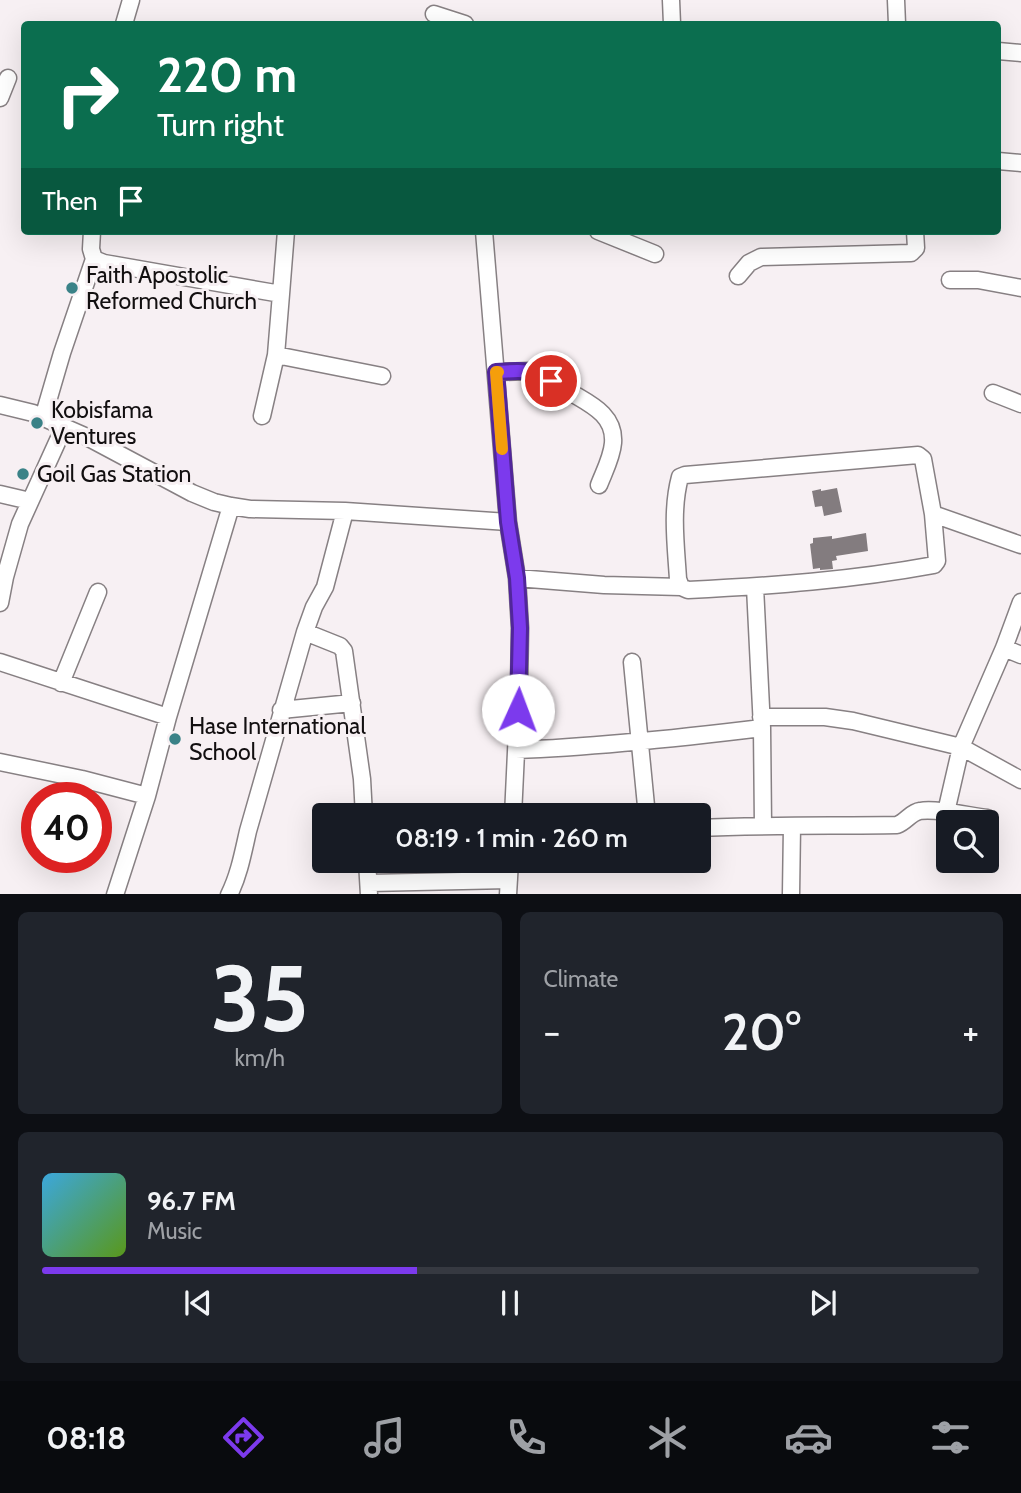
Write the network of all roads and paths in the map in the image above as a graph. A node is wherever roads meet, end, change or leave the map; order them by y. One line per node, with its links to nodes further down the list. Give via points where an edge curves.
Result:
1 (131, 0): 5 (street)
2 (671, 0): 7 (street)
3 (895, 0): 8 (street)
4 (433, 13): 6 (street)
5 (125, 21)
6 (457, 21)
7 (672, 21)
8 (897, 21)
9 (1001, 51): 10 (street)
10 (1021, 52)
11 (8, 78): 12 (street)
12 (0, 98)
13 (1001, 160): 14 (street)
14 (1021, 163)
15 (92, 235): 21 (street)
16 (286, 235): 25 (street)
17 (484, 235): 27 (street)
18 (915, 235): 22 (street, via 916,248 911,253 761,257)
19 (637, 238): 20 (street)
20 (655, 254)
21 (94, 259): 25 (street); 33 (street)
22 (738, 276)
23 (950, 279): 24 (street, via 978,279)
24 (1021, 288)
25 (281, 294): 26 (street)
26 (276, 355): 28 (street); 32 (street)
27 (496, 372): 35 (street, via 536,373 602,412 613,445); 41 (street)
28 (382, 376)
29 (993, 393): 30 (street)
30 (1021, 404)
31 (0, 405): 33 (street)
32 (262, 416)
33 (43, 418): 34 (street)
34 (64, 427): 37 (street); 38 (street, via 192,493)
35 (599, 485)
36 (0, 494): 37 (street)
37 (30, 501): 48 (street)
38 (231, 506): 39 (street); 57 (street)
39 (345, 511): 41 (street); 49 (street, via 325,587)
40 (933, 514): 42 (street); 44 (street, via 923,459 918,455 685,475 678,484 675,522); 45 (street, via 934,565)
41 (508, 522): 43 (street)
42 (1021, 545)
43 (517, 578): 44 (street); 61 (street)
44 (681, 587): 45 (street)
45 (755, 587): 58 (street)
46 (98, 592): 54 (street)
47 (1021, 602): 50 (street)
48 (0, 603)
49 (304, 632): 55 (street, via 344,651); 56 (street)
50 (1004, 648): 51 (street); 60 (street)
51 (1021, 655)
52 (0, 662): 54 (street)
53 (632, 663): 59 (street)
54 (61, 682): 57 (street)
55 (352, 703): 56 (street); 65 (street)
56 (281, 710): 76 (street, via 242,862)
57 (168, 717): 64 (street)
58 (762, 722): 59 (street); 60 (street, via 825,717 853,720); 70 (street)
59 (641, 742): 61 (street); 67 (street)
60 (961, 747): 63 (street); 68 (street)
61 (516, 750): 66 (street)
62 (0, 762): 64 (street)
63 (1021, 780)
64 (147, 796): 75 (street)
65 (363, 803)
66 (514, 803)
67 (646, 803)
68 (946, 810)
69 (936, 812): 71 (street, via 919,811 897,825)
70 (764, 825): 71 (street); 72 (street)
71 (792, 826): 77 (street)
72 (711, 827)
73 (509, 887): 74 (street)
74 (369, 889)
75 (115, 894)
76 (229, 894)
77 (791, 894)

